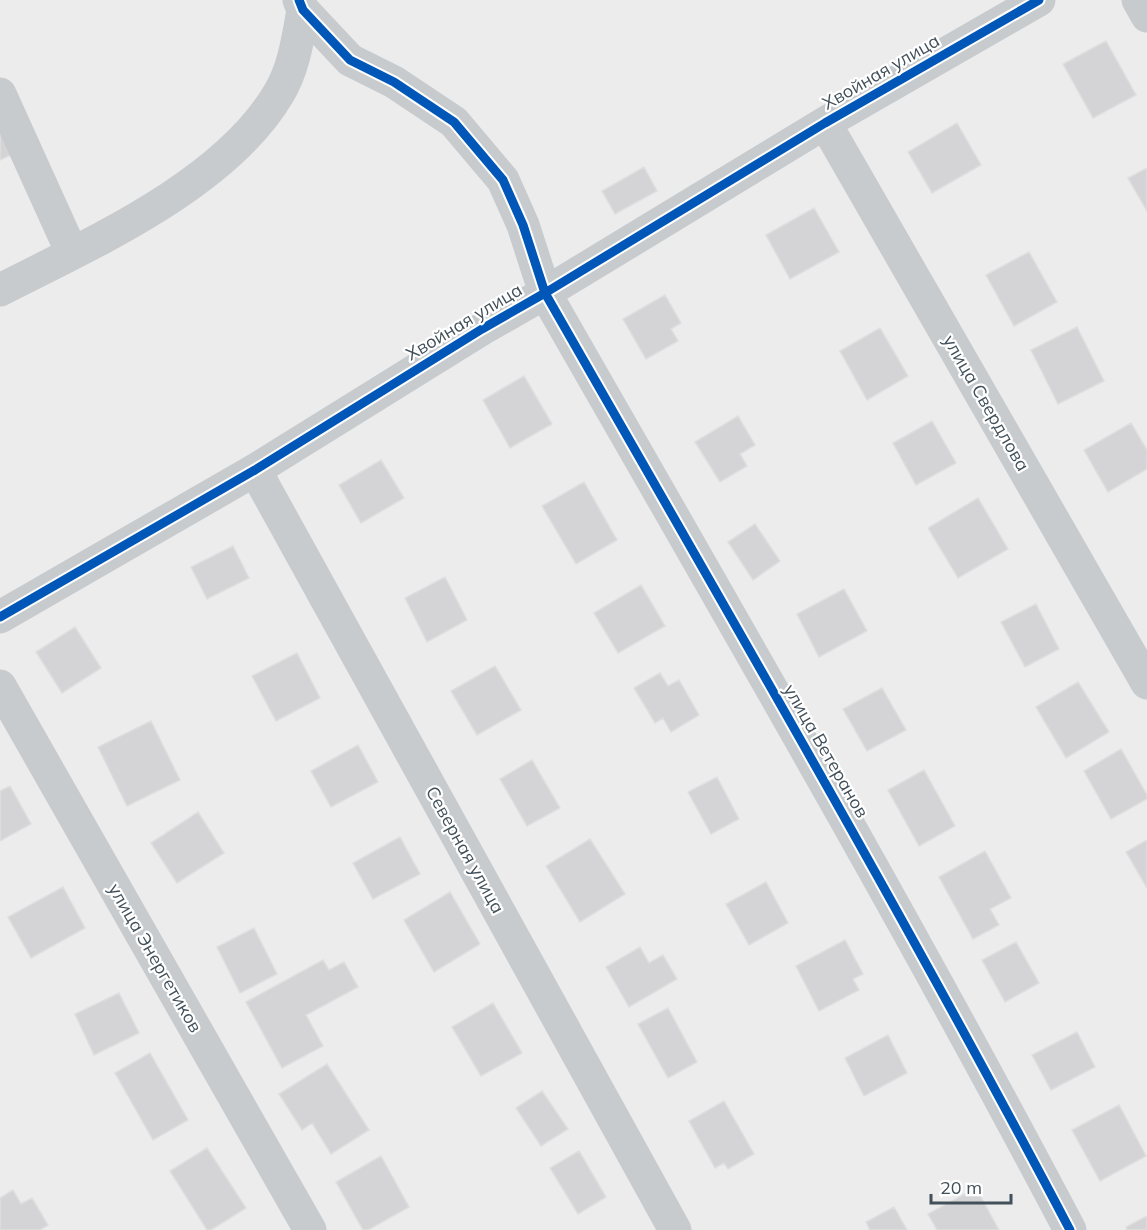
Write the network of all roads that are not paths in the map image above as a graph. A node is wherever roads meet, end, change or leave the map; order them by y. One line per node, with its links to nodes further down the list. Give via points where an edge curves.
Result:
1 (1039, 0): 6 (street, Хвойная улица)
2 (1138, 0): 4 (street)
3 (308, 3): 7 (street, via 291,64 280,91 260,121 207,171 173,195); 9 (street, улица Ветеранов, via 350,60 394,82 454,122 503,180)
4 (1147, 16)
5 (0, 94): 7 (street)
6 (825, 123): 9 (street, Хвойная улица); 12 (street, улица Свердлова)
7 (72, 253): 8 (street)
8 (0, 290)
9 (545, 292): 10 (street, Хвойная улица); 16 (street, улица Ветеранов, via 901,917)
10 (255, 470): 11 (street, Хвойная улица); 15 (street, Северная улица)
11 (0, 617)
12 (1147, 683)
13 (0, 686): 14 (street, улица Энергетиков)
14 (309, 1230)
15 (675, 1230)
16 (1070, 1230)

